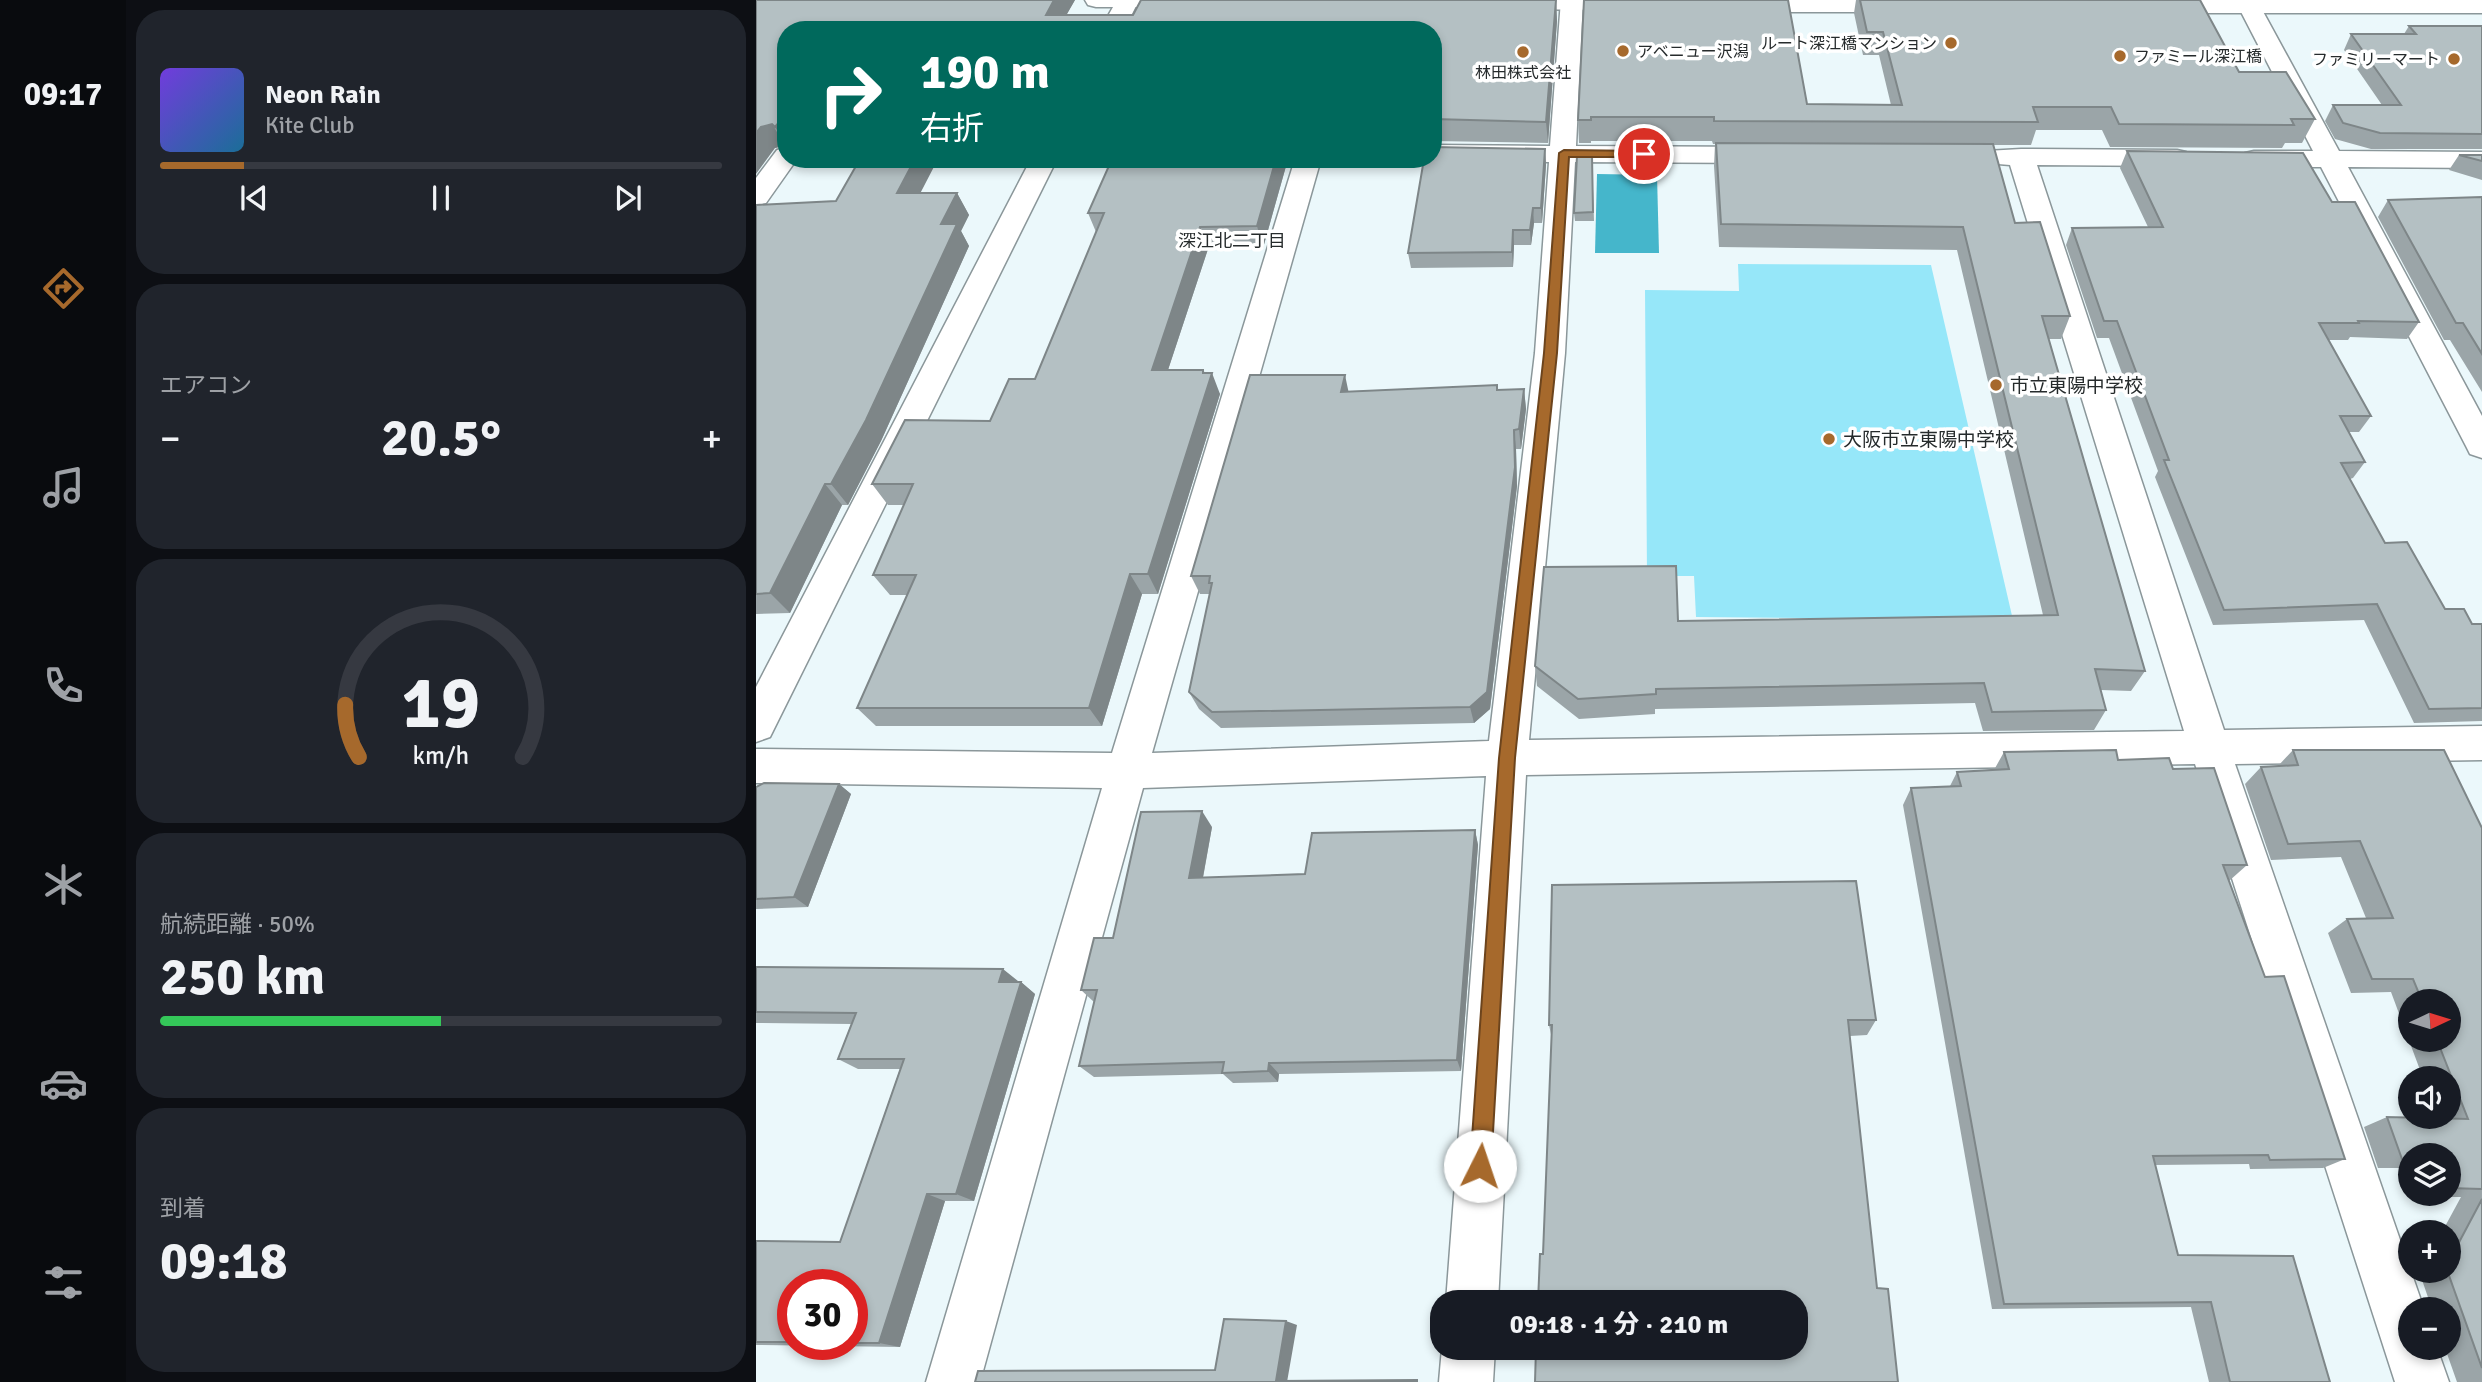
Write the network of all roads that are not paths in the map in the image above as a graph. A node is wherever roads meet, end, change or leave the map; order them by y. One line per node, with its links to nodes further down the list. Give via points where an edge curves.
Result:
1 (1096, 0): 2 (main road)
2 (1128, 0): 3 (main road); 12 (main road)
3 (1219, 0)
4 (1572, 1): 5 (main road); 7 (main road); 14 (main road)
5 (1481, 2)
6 (2481, 3): 11 (main road)
7 (1662, 4)
8 (1715, 4): 9 (main road)
9 (1935, 5)
10 (2128, 6): 11 (main road)
11 (2249, 6): 21 (main road)
12 (1117, 21)
13 (1442, 153): 14 (main road)
14 (1564, 153): 16 (main road); 30 (main road, via 1550,353)
15 (777, 154): 25 (main road)
16 (1799, 155)
17 (1965, 156): 18 (main road)
18 (2021, 157): 19 (main road); 29 (main road)
19 (2203, 158)
20 (2231, 158): 21 (main road)
21 (2329, 159): 22 (main road); 26 (main road)
22 (2482, 160)
23 (1039, 168): 27 (main road)
24 (1305, 168): 32 (main road)
25 (756, 197)
26 (2482, 446)
27 (756, 725)
28 (2482, 743): 29 (main road)
29 (2208, 746): 30 (main road); 34 (main road)
30 (1507, 758): 32 (main road); 33 (main road)
31 (756, 766): 32 (main road)
32 (1127, 771): 37 (main road)
33 (1473, 1290)
34 (2398, 1310)
35 (1468, 1360): 38 (main road)
36 (2415, 1360): 39 (main road)
37 (953, 1382)
38 (1466, 1382)
39 (2422, 1382)

